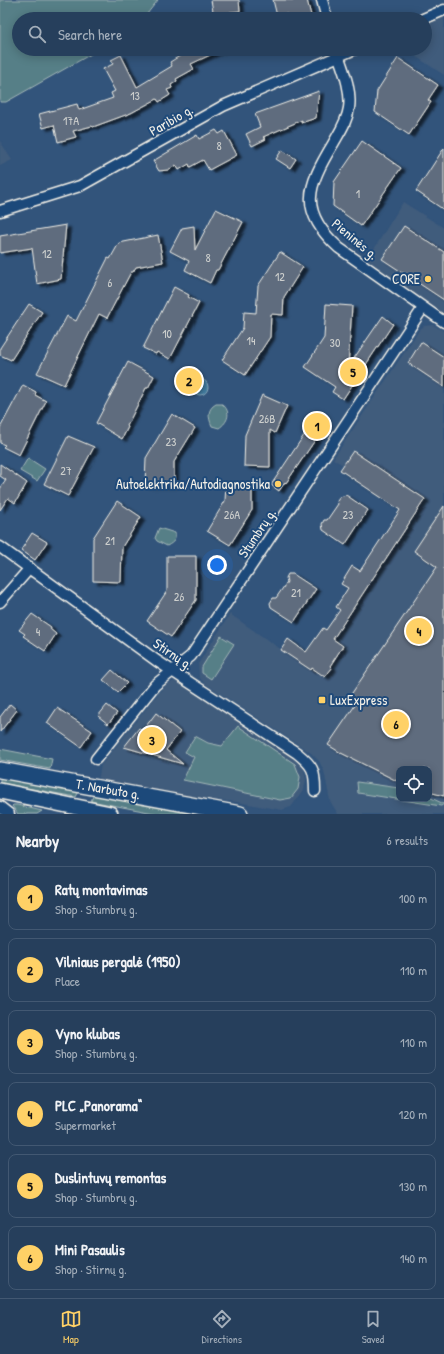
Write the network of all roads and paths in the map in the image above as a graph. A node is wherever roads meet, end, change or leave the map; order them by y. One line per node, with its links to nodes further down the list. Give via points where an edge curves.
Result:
1 (322, 0): 3 (street)
2 (444, 10): 4 (street)
3 (325, 12)
4 (432, 15)
5 (331, 56): 7 (street, Paribio g., via 223,106 80,186)
6 (338, 56): 8 (street, Pieninės g., via 348,91 349,107 343,127 312,182 313,215 325,236 339,248)
7 (0, 211)
8 (423, 308): 9 (street, Pieninės g.); 13 (street, Stumbrų g., via 191,656)
9 (444, 322)
10 (0, 547): 11 (street, Stirnų g.)
11 (30, 568): 12 (street); 13 (street, Stirnų g.)
12 (0, 602)
13 (174, 671): 14 (street, Stumbrų g., via 155,685); 17 (street, Stirnų g., via 311,764)
14 (96, 759)
15 (0, 770): 21 (main road, T. Narbuto g.)
16 (0, 791): 20 (main road, T. Narbuto g.)
17 (315, 791)
18 (0, 807): 19 (street)
19 (9, 814)
20 (106, 814)
21 (240, 814)

